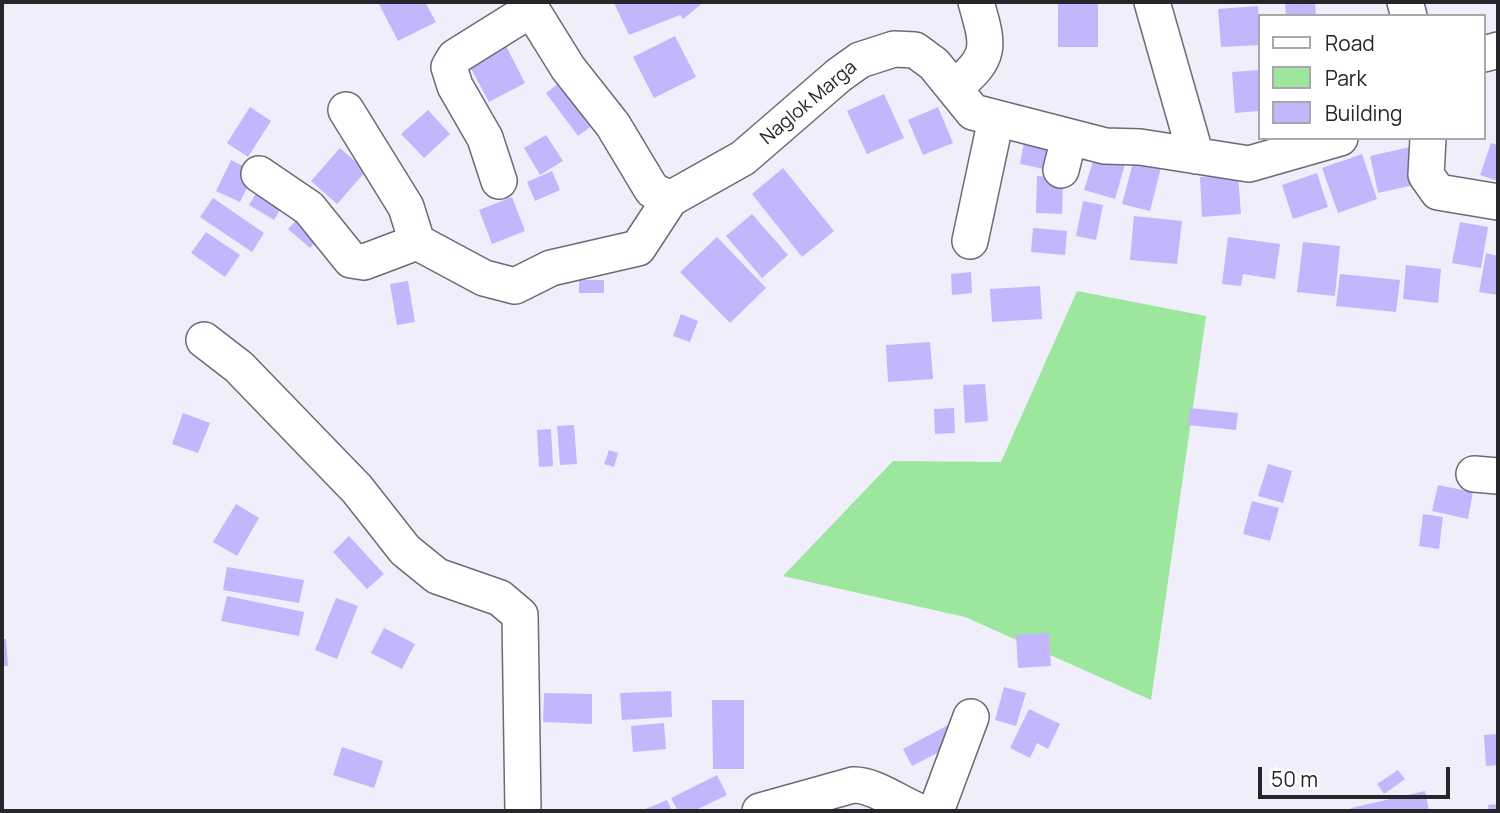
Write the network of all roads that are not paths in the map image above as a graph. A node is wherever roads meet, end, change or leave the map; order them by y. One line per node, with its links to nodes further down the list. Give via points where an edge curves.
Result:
1 (976, 2): 4 (street, via 985,50 979,67)
2 (1152, 2): 9 (street)
3 (529, 5): 11 (street, via 455,57 449,67 454,86 485,138); 12 (street, via 568,68 613,125 652,190)
4 (955, 87): 6 (street, Naglok Marga, via 973,112); 12 (street, Naglok Marga, via 915,50 894,49 860,60 743,158)
5 (346, 110): 15 (street, via 406,207)
6 (996, 119): 9 (street, Naglok Marga, via 1065,154 1105,146); 14 (street)
7 (1333, 140): 9 (street, Naglok Marga, via 1249,164)
8 (1428, 140): 13 (street, via 1426,175 1438,192)
9 (1196, 156)
10 (259, 174): 15 (street, via 309,208 351,260 364,262)
11 (499, 181)
12 (670, 199): 15 (street, via 638,248 551,268 515,286 484,278)
13 (1498, 202)
14 (970, 241)
15 (417, 242)
16 (204, 340): 18 (street, via 239,367 357,489 405,550 437,576 499,598 520,615)
17 (971, 717): 21 (street)
18 (523, 811)
19 (760, 811): 20 (street, via 860,785)
20 (918, 811)
21 (936, 811)

